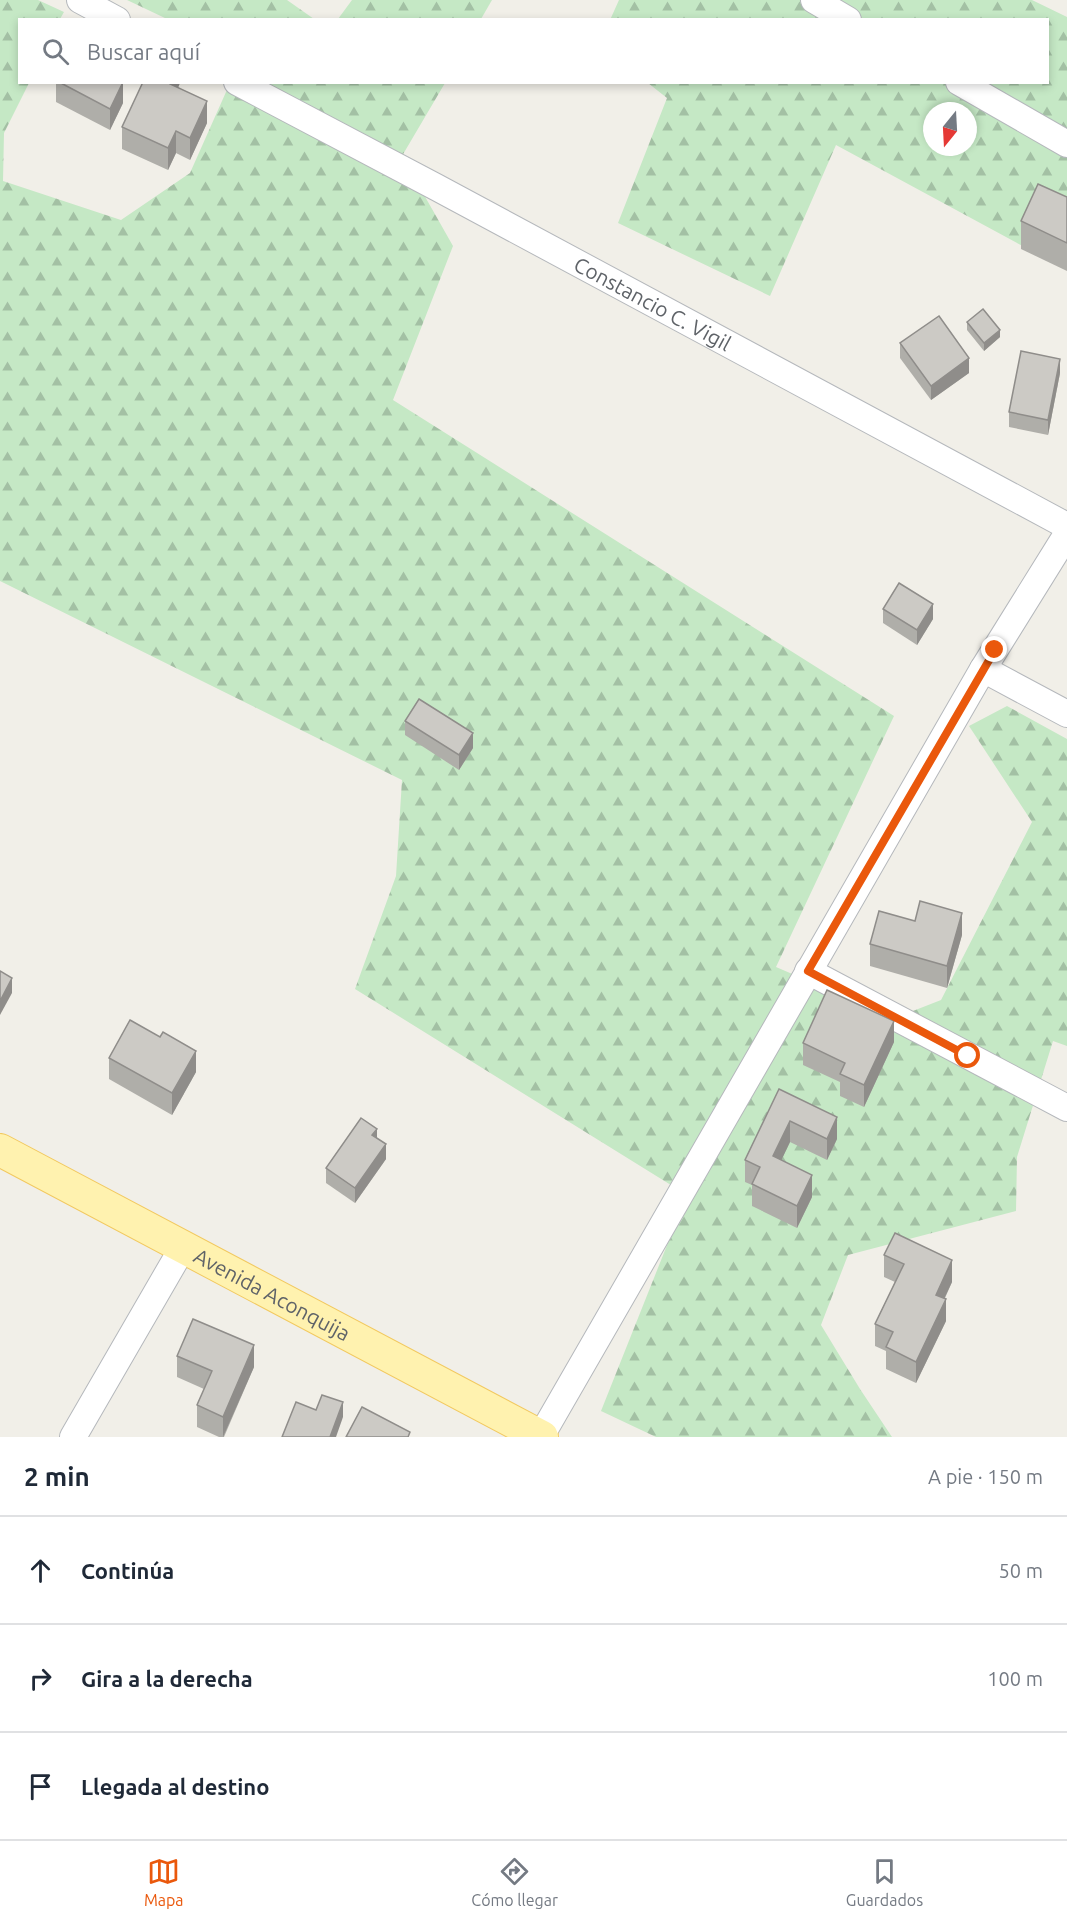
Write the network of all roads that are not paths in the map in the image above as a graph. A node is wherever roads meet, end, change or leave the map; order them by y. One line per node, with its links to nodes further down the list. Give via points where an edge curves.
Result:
1 (80, 0): 3 (street)
2 (814, 0): 4 (street)
3 (113, 18)
4 (845, 18)
5 (241, 84): 8 (street, Constancio C. Vigil)
6 (962, 84): 7 (street)
7 (1067, 144)
8 (1067, 526)
9 (1067, 534): 10 (street)
10 (983, 669): 11 (street); 12 (street)
11 (1067, 714)
12 (808, 971): 13 (street); 17 (street)
13 (1067, 1108)
14 (0, 1150): 15 (main road, Avenida Aconquija)
15 (183, 1247): 16 (street); 17 (main road, Avenida Aconquija)
16 (73, 1437)
17 (542, 1437)

